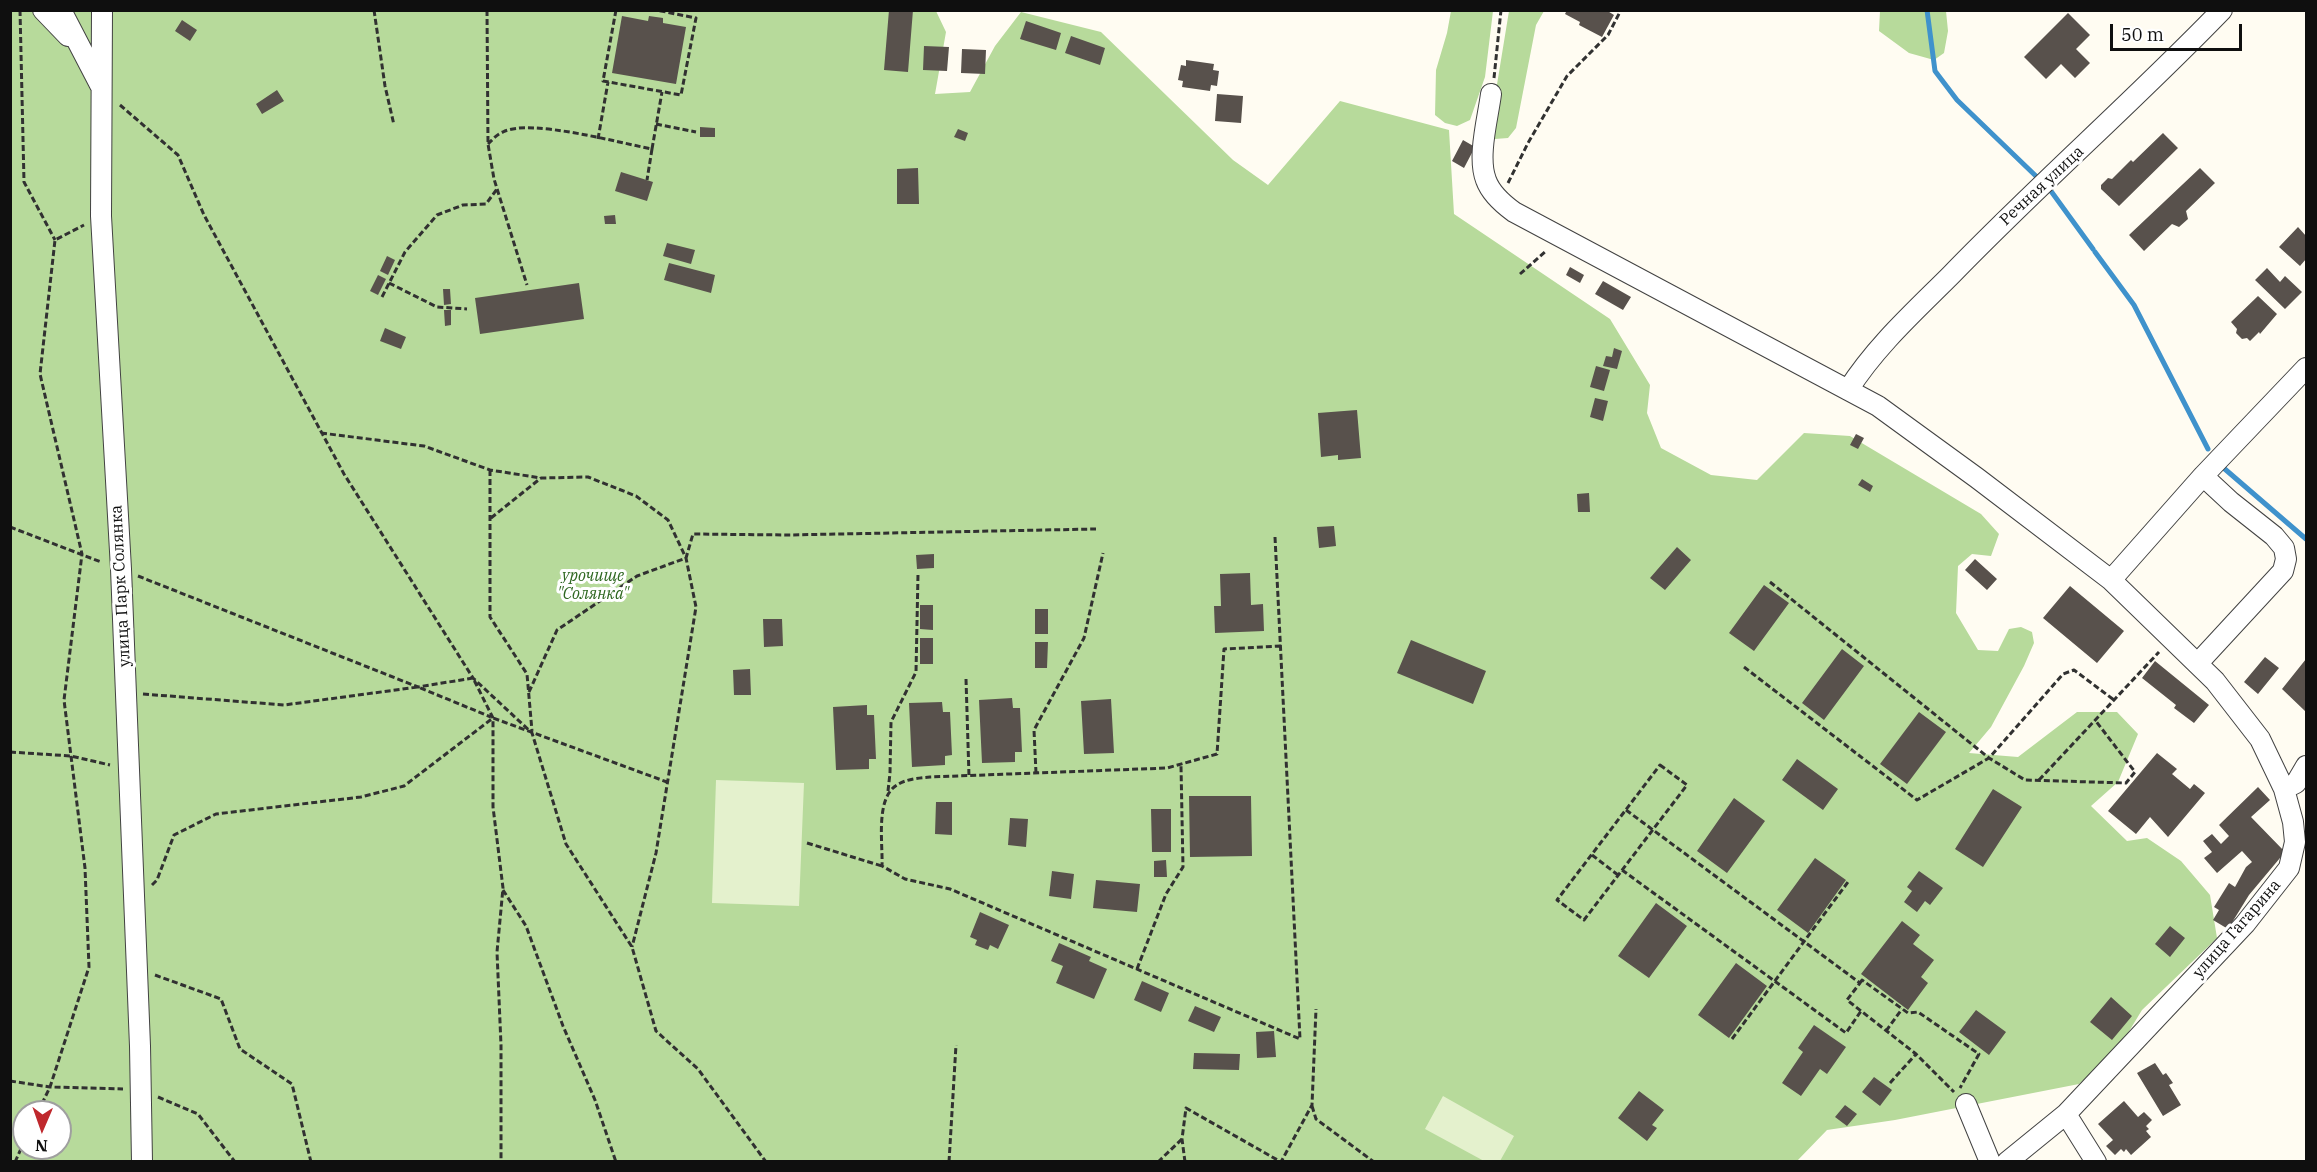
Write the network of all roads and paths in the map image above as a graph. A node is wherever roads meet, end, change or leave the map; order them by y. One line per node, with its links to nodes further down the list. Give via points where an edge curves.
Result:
1 (20, 10): 29 (path, via 24,182)
2 (43, 10): 13 (street)
3 (61, 10): 13 (street)
4 (102, 10): 15 (street, улица Парк Солянка)
5 (374, 10): 19 (path)
6 (487, 10): 22 (path)
7 (616, 10): 14 (path, via 603,81)
8 (1502, 10): 17 (path)
9 (1621, 10): 26 (path, via 1608,35 1567,76)
10 (2222, 10): 36 (street, Речная улица, via 2151,83 1978,246 1865,363)
11 (657, 11): 12 (path); 16 (path, via 696,18 681,95)
12 (656, 17)
13 (81, 49): 15 (street)
14 (608, 82): 16 (path); 21 (path)
15 (103, 90): 27 (street, улица Парк Солянка); 37 (path, via 178,155 204,215)
16 (662, 92): 18 (path)
17 (1491, 94): 26 (street, via 1482,160 1486,180)
18 (656, 124): 20 (path); 23 (path)
19 (393, 125)
20 (696, 132)
21 (598, 139): 22 (path, via 526,127 503,131); 23 (path)
22 (488, 144): 25 (path)
23 (652, 149): 24 (path)
24 (647, 180)
25 (497, 189): 31 (path, via 486,204 463,205 437,215 405,252); 32 (path)
26 (1500, 201): 28 (street, улица Гагарина)
27 (101, 216): 29 (path); 48 (street, улица Парк Солянка)
28 (1558, 235): 30 (path, via 1554,244); 36 (street, улица Гагарина)
29 (55, 240): 46 (path, via 40,374)
30 (1520, 274)
31 (389, 283): 33 (path); 34 (path, via 437,307)
32 (527, 285)
33 (382, 297)
34 (467, 309)
35 (2307, 368): 39 (street)
36 (1848, 390): 50 (street, улица Гагарина, via 1878,406 1968,471)
37 (321, 433): 38 (path, via 424,446); 56 (path)
38 (490, 470): 40 (path); 41 (path)
39 (2203, 476): 50 (street); 54 (street, via 2274,536 2284,548 2286,559 2283,571)
40 (540, 478): 41 (path); 47 (path, via 588,477 636,496 668,520)
41 (490, 518): 59 (path, via 490,617 526,674)
42 (10, 527): 46 (path)
43 (1096, 529): 47 (path, via 693,534)
44 (1275, 537): 53 (path)
45 (1103, 553): 71 (path, via 1084,638 1034,730)
46 (82, 554): 48 (path); 66 (path, via 64,700)
47 (686, 558): 59 (path, via 637,576 557,630); 74 (path, via 696,607)
48 (121, 569): 58 (path); 60 (street, улица Парк Солянка)
49 (918, 574): 76 (path, via 916,672 891,722)
50 (2111, 580): 52 (street, улица Гагарина)
51 (1770, 582): 67 (path)
52 (2172, 637): 54 (street, улица Гагарина); 61 (path)
53 (1281, 646): 68 (path, via 1224,649 1217,754); 90 (path, via 1300,1039)
54 (2198, 663): 75 (street, улица Гагарина, via 2260,739)
55 (1744, 667): 67 (path, via 1917,800)
56 (473, 678): 58 (path); 62 (path); 64 (path)
57 (966, 679): 72 (path)
58 (418, 687): 60 (path, via 284,705); 62 (path)
59 (529, 692): 64 (path)
60 (126, 693): 70 (street, улица Парк Солянка)
61 (2114, 700): 63 (path); 67 (path, via 2074,670 2063,674)
62 (493, 718): 64 (path); 85 (path, via 493,807); 86 (path, via 404,786 361,797 216,814 174,835 157,880)
63 (2095, 720): 73 (path); 73 (path, via 2135,772 2126,783)
64 (532, 733): 74 (path); 88 (path, via 566,844)
65 (10, 752): 66 (path)
66 (71, 756): 70 (path); 101 (path, via 85,868 89,967)
67 (1989, 758): 73 (path, via 2025,780)
68 (1181, 766): 71 (path); 90 (path, via 1183,867 1166,894)
69 (2307, 766): 75 (street, via 2296,783)
70 (129, 770): 86 (street, улица Парк Солянка)
71 (1036, 773): 72 (path)
72 (969, 776): 76 (path, via 914,779)
73 (2039, 780)
74 (668, 783): 88 (path, via 656,853)
75 (2284, 789): 104 (street, улица Гагарина, via 2294,822 2295,842 2289,868 2245,924)
76 (887, 792): 81 (path, via 883,803)
77 (1626, 810): 78 (path); 78 (path, via 1660,765 1686,785); 80 (path)
78 (1653, 830): 82 (path); 87 (path)
79 (807, 843): 81 (path)
80 (1592, 855): 83 (path); 83 (path, via 1557,900 1584,920)
81 (882, 866): 90 (path, via 905,879 950,889)
82 (1622, 870): 83 (path); 91 (path)
83 (1618, 875)
84 (1848, 882): 87 (path)
85 (502, 888): 108 (path, via 497,952); 109 (path, via 526,926)
86 (134, 899): 89 (street, улица Парк Солянка)
87 (1804, 942): 91 (path); 92 (path)
88 (632, 947): 110 (path, via 657,1030 698,1069)
89 (137, 968): 106 (street, улица Парк Солянка); 107 (path, via 220,999 240,1049 292,1084)
90 (1137, 969)
91 (1775, 981): 95 (path, via 1846,1032); 97 (path)
92 (1860, 983): 94 (path, via 1862,980); 95 (path, via 1847,1000)
93 (1316, 1009): 103 (path)
94 (1902, 1009): 96 (path); 99 (path, via 1918,1012 1979,1054 1956,1095)
95 (1861, 1011): 96 (path)
96 (1886, 1031): 99 (path)
97 (1732, 1039)
98 (956, 1045): 111 (path)
99 (1916, 1054): 100 (path)
100 (1890, 1083)
101 (44, 1100)
102 (1966, 1104): 115 (street)
103 (1312, 1105): 105 (path, via 1281,1161 1186,1108); 114 (path, via 1316,1119)
104 (2066, 1114): 116 (street, улица Гагарина); 117 (street)
105 (1182, 1138): 112 (path); 113 (path)
106 (142, 1161)
107 (311, 1161)
108 (501, 1161)
109 (616, 1161)
110 (766, 1161)
111 (949, 1161)
112 (1158, 1161)
113 (1185, 1161)
114 (1374, 1161)
115 (1990, 1161)
116 (2007, 1161)
117 (2096, 1161)

